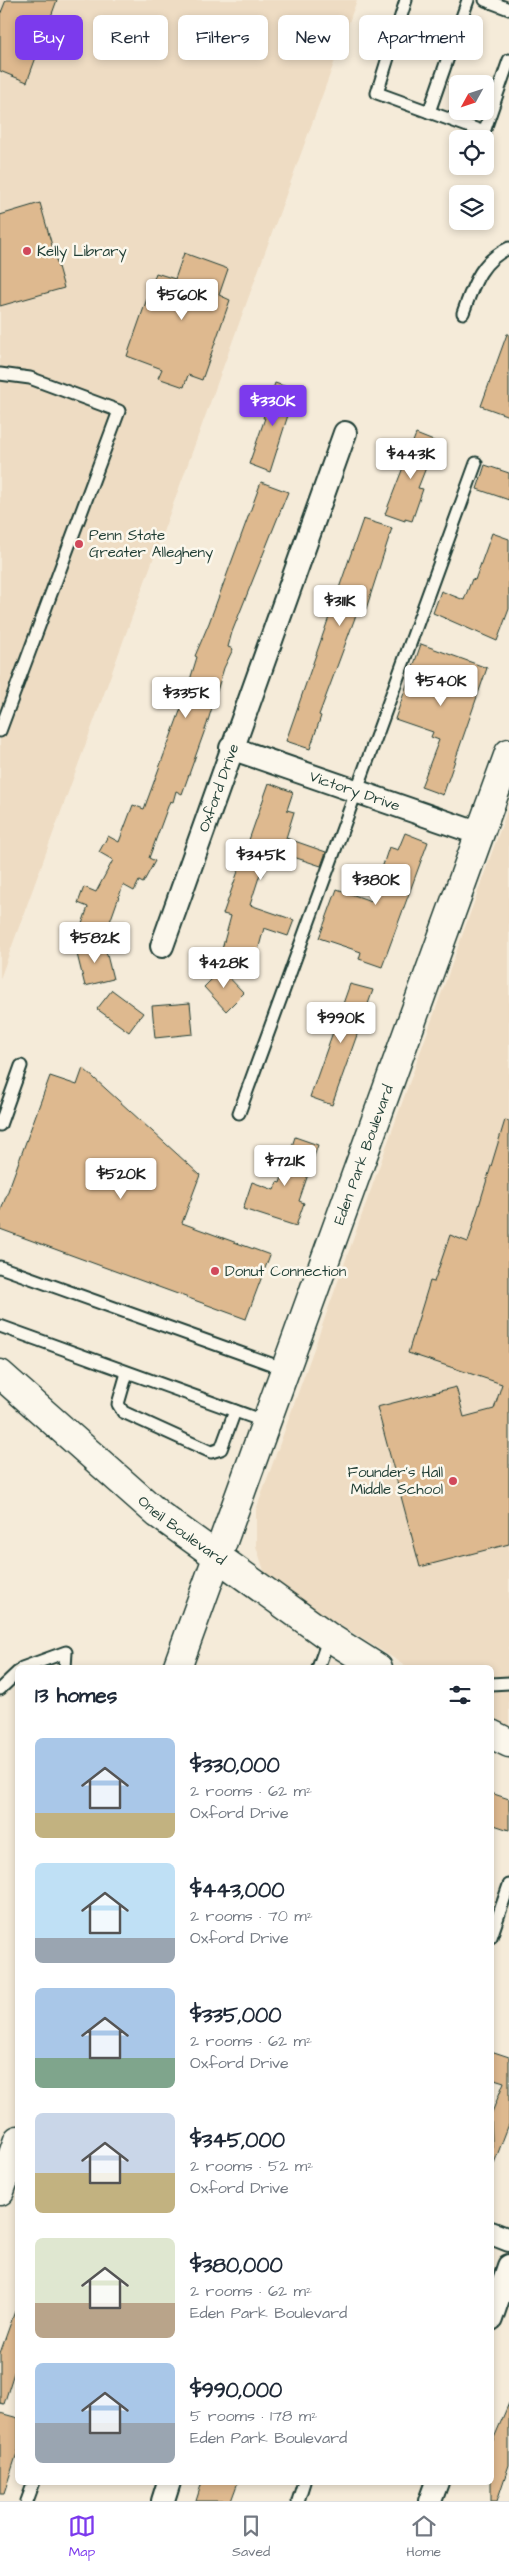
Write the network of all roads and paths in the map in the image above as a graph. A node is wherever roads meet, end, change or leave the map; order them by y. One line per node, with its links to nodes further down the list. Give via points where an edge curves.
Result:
1 (406, 0): 6 (lane, via 377,93)
2 (468, 0): 6 (lane)
3 (486, 0): 4 (lane)
4 (509, 8)
5 (509, 60): 6 (lane, via 484,132)
6 (429, 112)
7 (509, 248): 8 (lane, via 478,273)
8 (462, 313)
9 (0, 374): 12 (lane, via 30,378 120,411)
10 (345, 433): 13 (street, Oxford Drive)
11 (476, 463): 15 (lane)
12 (0, 731)
13 (231, 748): 15 (street, Victory Drive); 17 (street, Oxford Drive)
14 (509, 753): 16 (main road, Eden Park Boulevard)
15 (355, 791): 16 (street, Victory Drive); 19 (lane)
16 (480, 834): 23 (main road, Eden Park Boulevard)
17 (162, 946)
18 (21, 1066): 20 (lane)
19 (239, 1113)
20 (0, 1125)
21 (0, 1268): 23 (lane)
22 (0, 1326): 24 (lane)
23 (285, 1369): 27 (main road, Eden Park Boulevard)
24 (127, 1373): 26 (lane); 26 (lane, via 118,1404 123,1412 211,1452 221,1449)
25 (0, 1374): 28 (main road, Oneil Boulevard, via 158,1514)
26 (236, 1411): 27 (lane)
27 (266, 1422): 28 (main road, Eden Park Boulevard)
28 (217, 1556): 29 (main road, Oneil Boulevard); 32 (main road, Eden Park Boulevard)
29 (329, 1637): 33 (lane); 34 (main road, Oneil Boulevard)
30 (30, 1665): 31 (lane, via 66,1652)
31 (65, 1665)
32 (178, 1665)
33 (319, 1665)
34 (373, 1665)
35 (15, 1675): 38 (lane)
36 (509, 1682): 37 (lane)
37 (494, 1684)
38 (0, 1689)
39 (494, 1736): 40 (main road)
40 (509, 1743)
41 (509, 1885): 42 (lane)
42 (494, 1928)
43 (15, 2148): 44 (main road)
44 (0, 2191)
45 (494, 2234): 46 (street)
46 (509, 2240)
47 (509, 2266): 48 (street)
48 (494, 2310)
49 (33, 2485): 53 (lane)
50 (169, 2485): 54 (street)
51 (303, 2485): 55 (lane)
52 (435, 2485): 56 (street)
53 (27, 2501)
54 (163, 2501)
55 (298, 2501)
56 (430, 2501)

